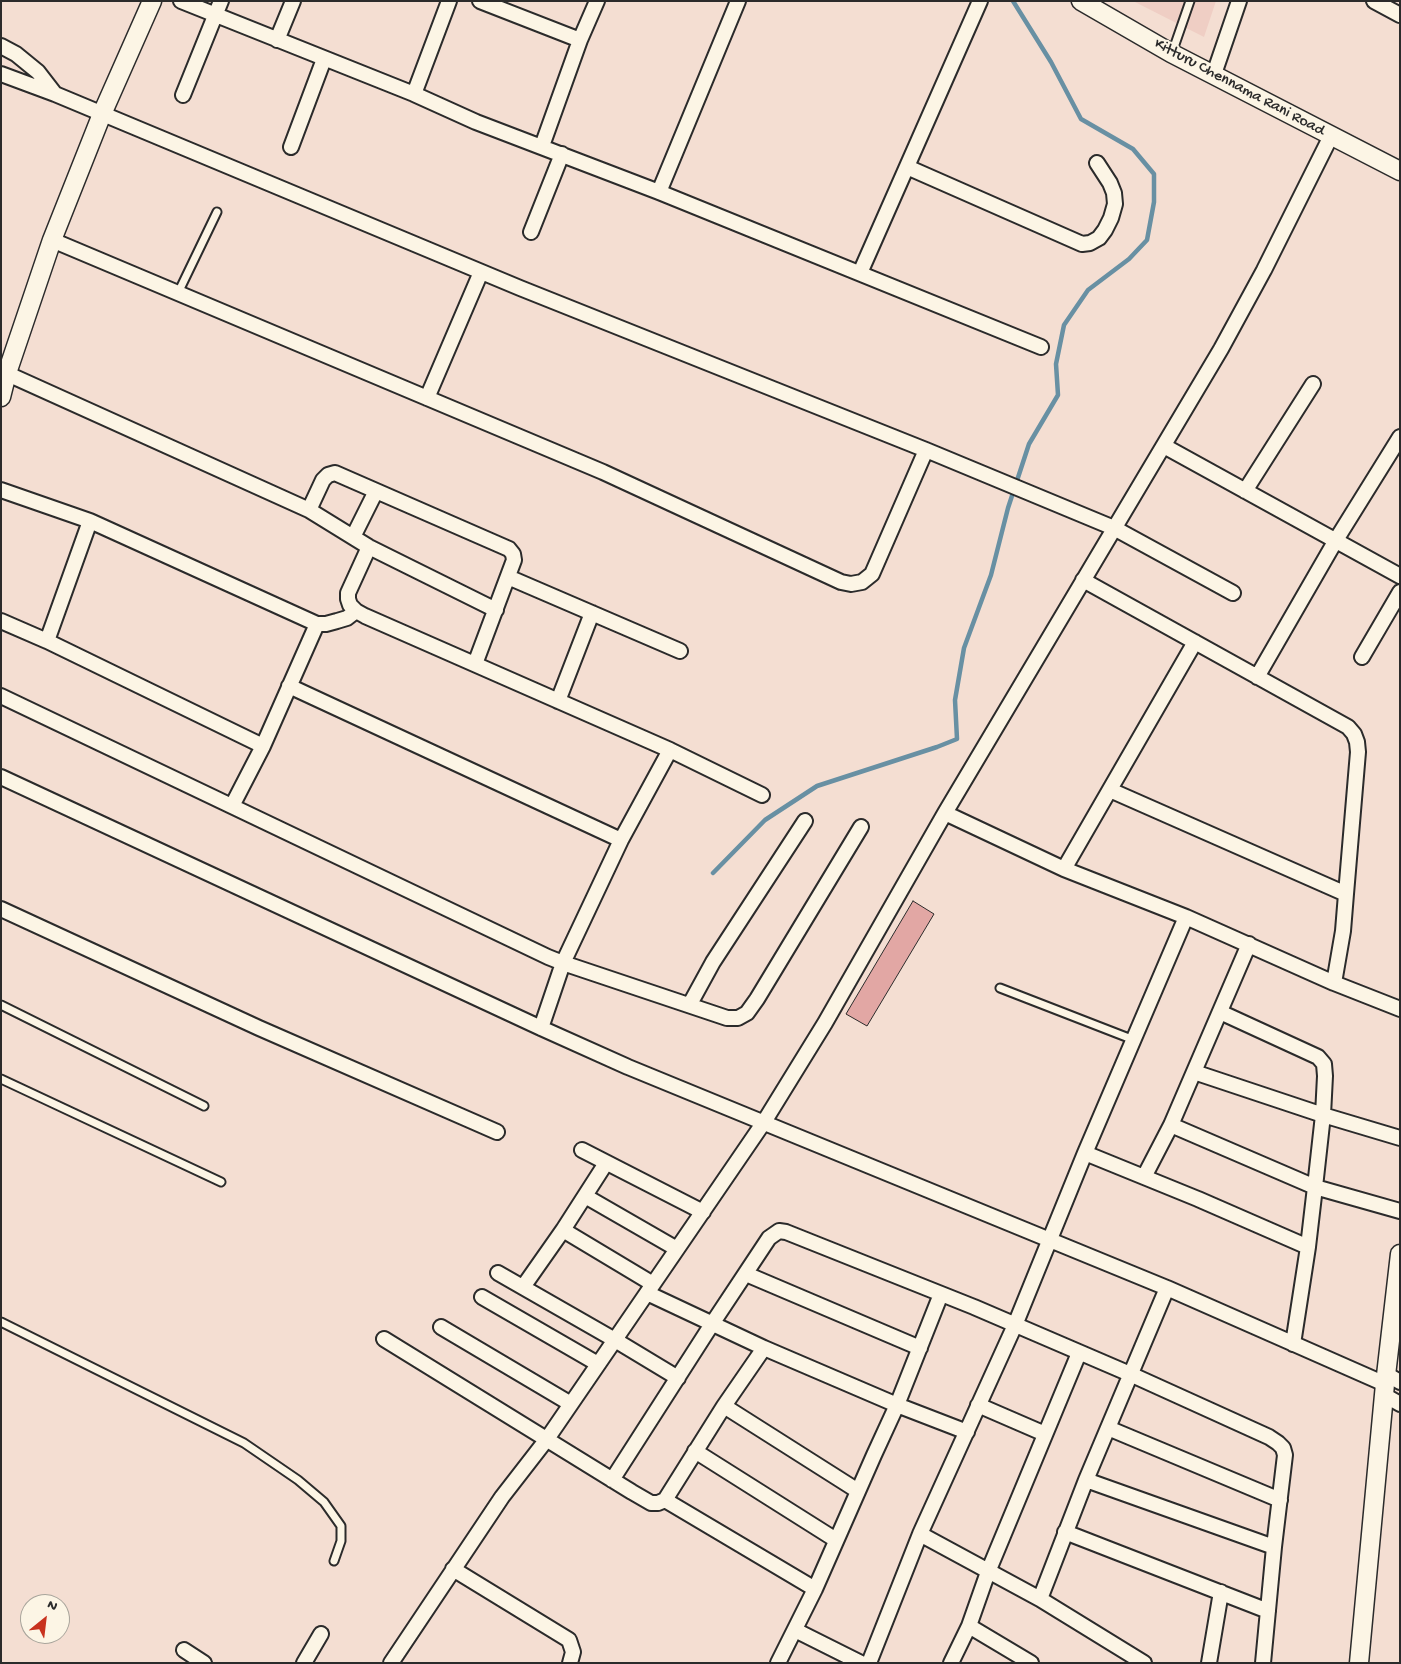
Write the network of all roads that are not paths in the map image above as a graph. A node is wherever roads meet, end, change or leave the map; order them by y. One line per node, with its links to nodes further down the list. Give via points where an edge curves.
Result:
1 (152, 1): 26 (street)
2 (181, 1): 14 (street)
3 (221, 1): 14 (street)
4 (293, 1): 16 (street)
5 (449, 1): 24 (street)
6 (480, 1): 17 (street)
7 (597, 1): 17 (street)
8 (738, 1): 34 (street)
9 (980, 1): 32 (street)
10 (1081, 1): 19 (street, Kitturu Chennama Rani Road)
11 (1190, 1): 19 (lane)
12 (1239, 1): 22 (street)
13 (1374, 1): 15 (street)
14 (216, 15): 16 (street); 25 (street)
15 (1400, 15)
16 (277, 40): 20 (street)
17 (580, 40): 28 (street)
18 (1, 46): 23 (street, via 38,72)
19 (1172, 54): 22 (street, Kitturu Chennama Rani Road)
20 (324, 58): 24 (street); 29 (street)
21 (1, 74): 23 (street)
22 (1214, 74): 27 (street, Kitturu Chennama Rani Road)
23 (55, 94): 26 (street)
24 (414, 94): 28 (street, via 476,122)
25 (183, 95)
26 (102, 114): 37 (street); 38 (street)
27 (1331, 136): 33 (street, Kitturu Chennama Rani Road); 47 (street, via 1222,349)
28 (542, 146): 30 (street)
29 (291, 147)
30 (562, 154): 34 (street); 36 (street)
31 (1097, 163): 32 (street, via 1112,188 1115,204 1105,230 1090,244 1082,244)
32 (907, 167): 39 (street)
33 (1400, 171)
34 (659, 192): 39 (street)
35 (217, 212): 40 (lane)
36 (531, 232)
37 (52, 240): 40 (street); 42 (street)
38 (481, 272): 45 (street); 48 (street)
39 (860, 274): 41 (street)
40 (178, 293): 45 (street)
41 (1041, 347)
42 (4, 372): 44 (street); 52 (street)
43 (1312, 384): 51 (street)
44 (1, 398)
45 (427, 398): 48 (street, via 603,472 851,584 862,582 872,574)
46 (1400, 437): 56 (street)
47 (1164, 446): 51 (street); 54 (street)
48 (926, 450): 54 (street)
49 (1, 490): 53 (street)
50 (376, 490): 52 (street, via 335,473 328,475); 55 (street); 59 (street, via 509,549 514,560)
51 (1245, 490): 56 (street)
52 (309, 510): 55 (street)
53 (90, 521): 67 (street); 68 (street)
54 (1114, 528): 60 (street); 62 (street)
55 (353, 538): 57 (street)
56 (1336, 540): 58 (street); 73 (street)
57 (370, 547): 63 (street); 64 (street, via 348,592 350,606)
58 (1400, 576)
59 (508, 577): 63 (street); 65 (street)
60 (1083, 580): 69 (street); 83 (street)
61 (1400, 592): 71 (street)
62 (1233, 593)
63 (496, 610): 72 (street)
64 (356, 611): 67 (street, via 347,618); 72 (street)
65 (592, 613): 70 (street); 76 (street)
66 (1, 621): 68 (street)
67 (317, 624): 74 (street)
68 (47, 642): 77 (street)
69 (1195, 642): 73 (street); 80 (street)
70 (680, 651)
71 (1362, 657)
72 (475, 664): 76 (street)
73 (1257, 677): 88 (street, via 1348,727 1354,734 1358,752)
74 (289, 686): 77 (street); 86 (street)
75 (1, 696): 82 (street)
76 (558, 701): 78 (street)
77 (263, 746): 82 (street)
78 (670, 750): 81 (street); 86 (street)
79 (1, 777): 99 (street)
80 (1110, 790): 87 (street); 88 (street)
81 (762, 795)
82 (232, 806): 92 (street)
83 (945, 813): 87 (street); 105 (street, via 825,1023)
84 (805, 820): 96 (street, via 713,962)
85 (861, 827): 96 (street, via 747,1013 738,1018 727,1018)
86 (621, 840): 92 (street)
87 (1064, 869): 90 (street)
88 (1346, 894): 93 (street)
89 (1, 909): 107 (street, via 259,1028)
90 (1186, 917): 91 (street); 100 (street)
91 (1249, 944): 93 (street); 98 (street)
92 (563, 963): 96 (street); 99 (street)
93 (1334, 983): 97 (street)
94 (1000, 988): 100 (lane)
95 (1, 1004): 103 (lane)
96 (690, 1004)
97 (1400, 1010)
98 (1220, 1012): 101 (street); 104 (street, via 1318,1057 1324,1064 1325,1076)
99 (541, 1028): 105 (street)
100 (1134, 1040): 110 (street)
101 (1194, 1072): 104 (street); 106 (street)
102 (1, 1079): 113 (lane)
103 (204, 1106)
104 (1322, 1115): 108 (street); 114 (street)
105 (764, 1122): 117 (street); 119 (street)
106 (1171, 1125): 112 (street); 114 (street)
107 (497, 1132)
108 (1400, 1138)
109 (582, 1150): 111 (street)
110 (1085, 1153): 112 (street); 119 (street)
111 (606, 1163): 115 (street); 117 (street)
112 (1144, 1177): 120 (street)
113 (221, 1182)
114 (1315, 1187): 116 (street); 120 (street)
115 (585, 1196): 118 (street); 121 (street)
116 (1400, 1211)
117 (703, 1212): 121 (street)
118 (563, 1230): 125 (street); 127 (street)
119 (1050, 1240): 126 (street); 132 (street)
120 (1308, 1247): 136 (street)
121 (677, 1249): 127 (street)
122 (1400, 1254): 143 (street)
123 (498, 1273): 125 (street)
124 (746, 1274): 128 (street, via 769,1238 778,1231); 131 (street); 138 (street)
125 (523, 1287): 135 (street)
126 (1167, 1288): 136 (street); 141 (street)
127 (650, 1289): 131 (street); 135 (street)
128 (941, 1294): 132 (street); 138 (street)
129 (482, 1297): 140 (street)
130 (1, 1322): 163 (lane, via 244,1442 298,1480 324,1502 341,1526 341,1541)
131 (712, 1324): 137 (street); 142 (street)
132 (1015, 1325): 139 (street); 148 (street)
133 (441, 1327): 144 (street)
134 (384, 1339): 152 (street)
135 (615, 1340): 140 (street); 142 (street)
136 (1294, 1344): 143 (street)
137 (764, 1348): 146 (street); 147 (street)
138 (920, 1348): 146 (street)
139 (1079, 1353): 141 (street); 151 (street)
140 (598, 1364): 144 (street)
141 (1130, 1374): 149 (street); 158 (street, via 1278,1443 1285,1455)
142 (678, 1378): 154 (street)
143 (1389, 1384): 145 (street); 186 (street)
144 (571, 1404): 152 (street)
145 (1400, 1404)
146 (897, 1405): 150 (street); 156 (street)
147 (724, 1406): 153 (street); 156 (street)
148 (978, 1406): 150 (street); 151 (street)
149 (1108, 1428): 155 (street); 158 (street)
150 (968, 1432): 160 (street)
151 (1045, 1434): 165 (street)
152 (547, 1439): 154 (street); 164 (street, via 502,1496)
153 (695, 1451): 157 (street); 161 (street)
154 (612, 1480): 157 (street, via 651,1503)
155 (1086, 1480): 159 (street); 162 (street)
156 (858, 1491): 161 (street)
157 (665, 1500): 166 (street)
158 (1280, 1500): 162 (street)
159 (1065, 1532): 167 (street); 168 (street)
160 (920, 1534): 165 (street); 180 (street)
161 (836, 1540): 166 (street)
162 (1274, 1547): 169 (street)
163 (334, 1561)
164 (453, 1569): 176 (street); 177 (street, via 570,1640 574,1652)
165 (988, 1572): 168 (street); 170 (street)
166 (815, 1589): 171 (street)
167 (1221, 1592): 169 (street); 184 (street)
168 (1040, 1599): 183 (street)
169 (1268, 1610): 185 (street)
170 (969, 1626): 181 (street); 182 (street)
171 (795, 1630): 178 (street); 179 (street)
172 (321, 1634): 175 (street)
173 (184, 1650): 174 (street)
174 (204, 1663)
175 (304, 1663)
176 (391, 1663)
177 (570, 1663)
178 (778, 1663)
179 (862, 1663)
180 (869, 1663)
181 (951, 1663)
182 (1031, 1663)
183 (1144, 1663)
184 (1209, 1663)
185 (1263, 1663)
186 (1359, 1663)

